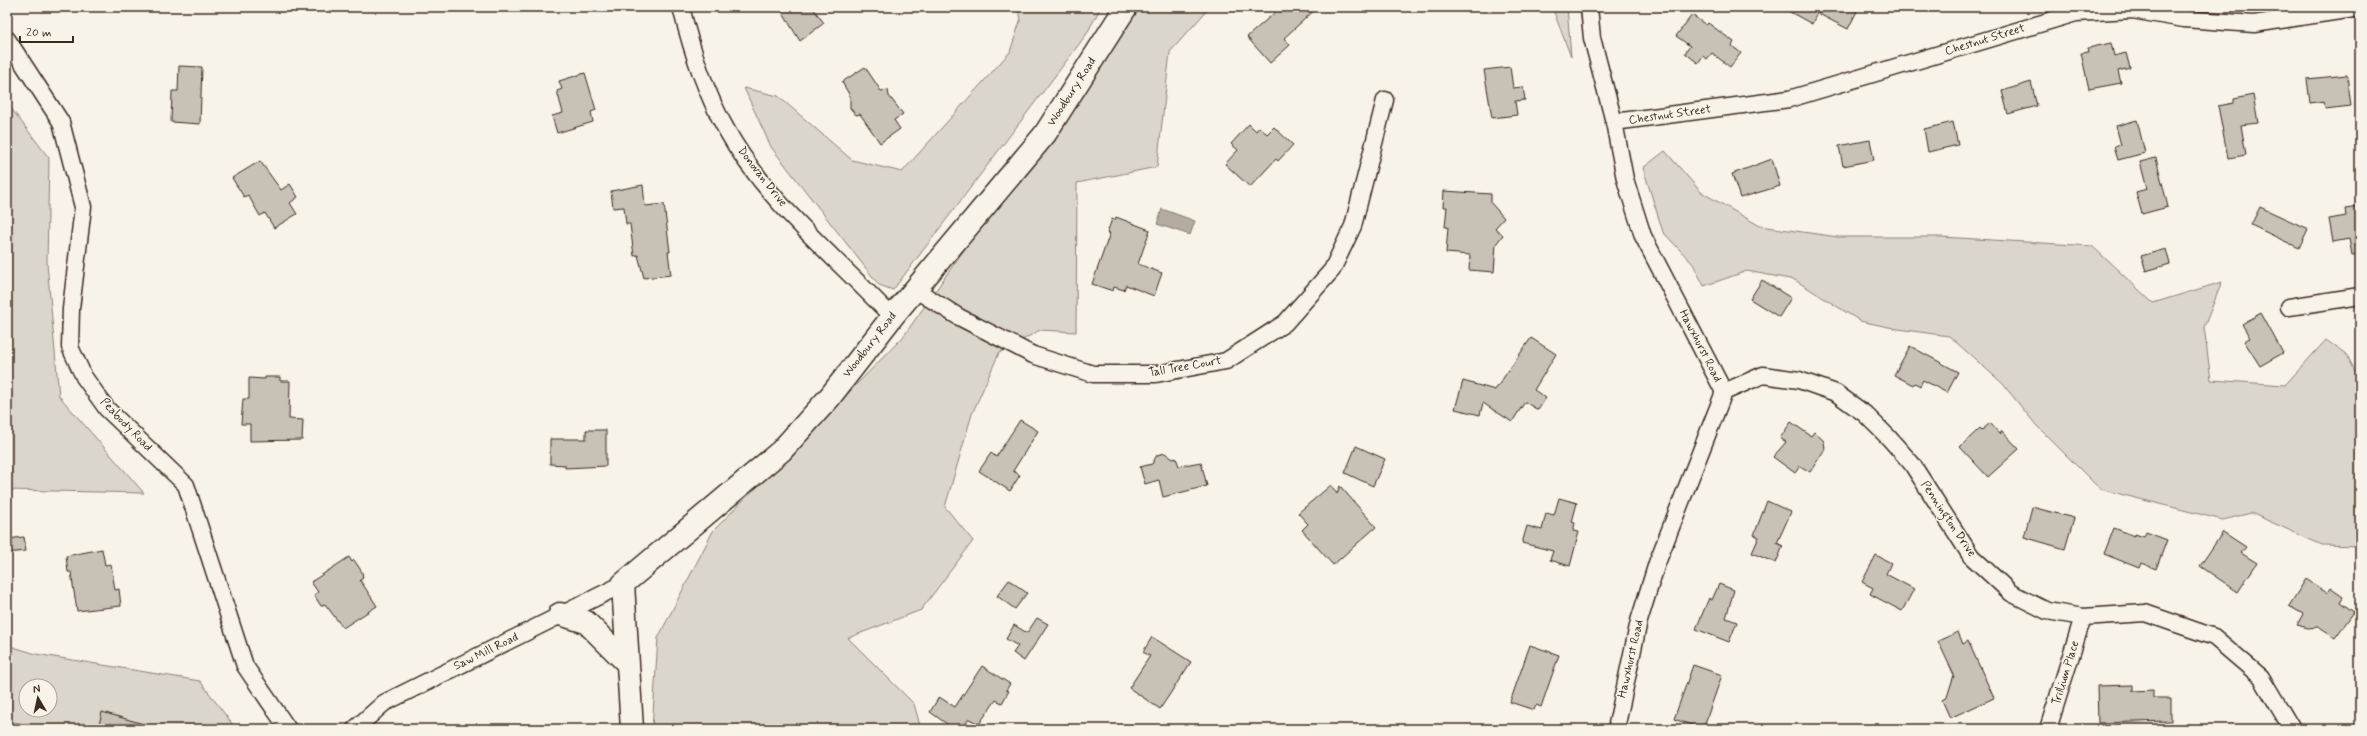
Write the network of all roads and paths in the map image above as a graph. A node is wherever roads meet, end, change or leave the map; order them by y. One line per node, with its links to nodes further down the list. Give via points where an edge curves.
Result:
1 (681, 7): 11 (street, Donovan Drive, via 701,73 726,129 756,173 797,220)
2 (1126, 7): 8 (main road, Woodbury Road, via 1045,134)
3 (1589, 7): 7 (street, Hawxhurst Road, via 1592,38)
4 (2360, 8): 7 (street, Chestnut Street, via 2254,24 2184,19 2132,10 2076,13 1789,99)
5 (7, 40): 17 (street, Peabody Road, via 61,122 83,207 71,309 70,347 84,377 107,409 186,485 245,666)
6 (1385, 100): 8 (street, Tall Tree Court, via 1353,226 1332,270 1285,323 1226,361 1156,374 1093,374 1033,355)
7 (1614, 122): 12 (street, Hawxhurst Road, via 1625,178 1643,236)
8 (916, 290): 11 (main road, Woodbury Road)
9 (2360, 296): 10 (street)
10 (2289, 307)
11 (892, 317): 13 (main road, Woodbury Road, via 829,398 781,451)
12 (1724, 392): 15 (street, Pennington Drive, via 1763,375 1799,380 1836,393 1865,414 1912,464 1971,556 2011,593 2047,611); 20 (street, Hawxhurst Road, via 1655,570 1639,621)
13 (622, 584): 14 (street, Saw Mill Road); 16 (main road)
14 (560, 614): 16 (main road, via 586,622); 18 (street, Saw Mill Road, via 384,703)
15 (2083, 617): 21 (street, Trillium Place); 22 (street, Pennington Drive, via 2145,613 2214,636 2261,677)
16 (627, 663): 19 (main road)
17 (288, 729)
18 (355, 729)
19 (632, 729)
20 (1616, 729)
21 (2048, 729)
22 (2292, 729)

